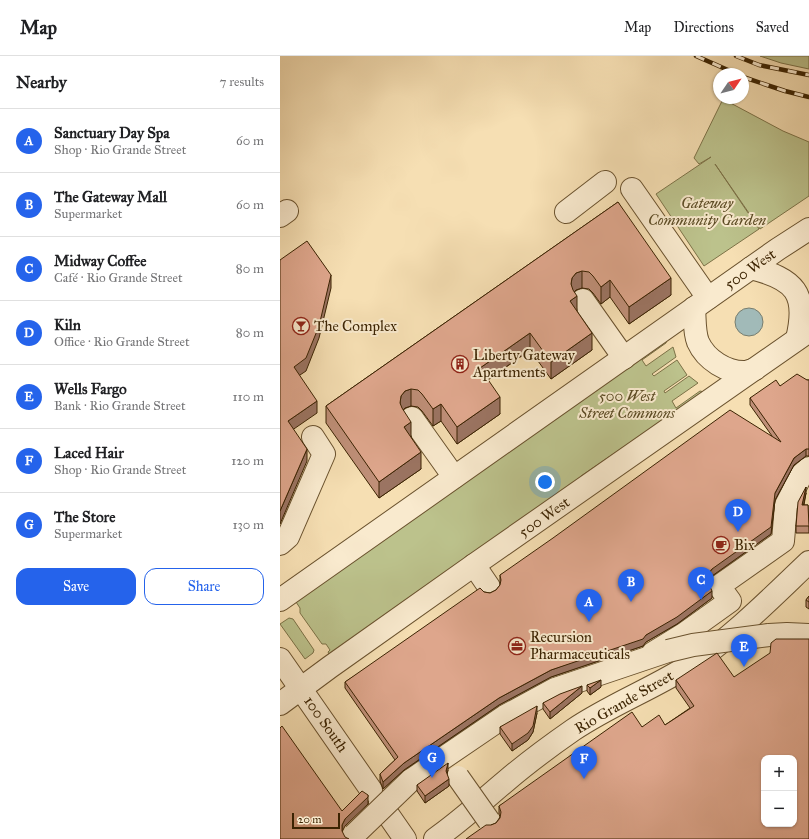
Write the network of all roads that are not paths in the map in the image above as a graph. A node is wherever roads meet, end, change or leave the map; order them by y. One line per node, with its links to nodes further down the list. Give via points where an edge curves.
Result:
1 (605, 182): 3 (street)
2 (632, 189): 7 (street)
3 (566, 212)
4 (809, 229): 5 (street, 500 West)
5 (751, 268): 7 (street, 500 West); 8 (street, via 774,275 794,289 802,315)
6 (583, 300): 9 (street)
7 (701, 303): 9 (street, 500 West); 10 (street, via 696,334 703,351 722,366 746,372)
8 (803, 335): 10 (street, 500 West)
9 (624, 358): 14 (street, 500 West)
10 (755, 369): 17 (street, 500 West)
11 (412, 418): 14 (street)
12 (313, 438): 15 (street, via 324,454 288,538)
13 (809, 468): 21 (street, via 802,474 786,505 783,541 720,586 730,601)
14 (454, 477): 19 (street, 500 West)
15 (280, 544)
16 (809, 562): 29 (street, Rio Grande Street, via 735,630 707,652 689,665 574,730 524,766)
17 (474, 565): 18 (street); 23 (street, 500 West)
18 (490, 587)
19 (280, 600)
20 (809, 634): 21 (street, bridge, via 769,635 693,646)
21 (645, 658): 25 (street, via 555,689 506,716)
22 (280, 659): 23 (street, 100 South)
23 (301, 688): 24 (street, 500 West); 28 (street, 100 South)
24 (280, 704)
25 (445, 757): 26 (street, bridge); 27 (street, bridge, via 411,780)
26 (489, 821)
27 (353, 837)
28 (405, 839)
29 (436, 839)

